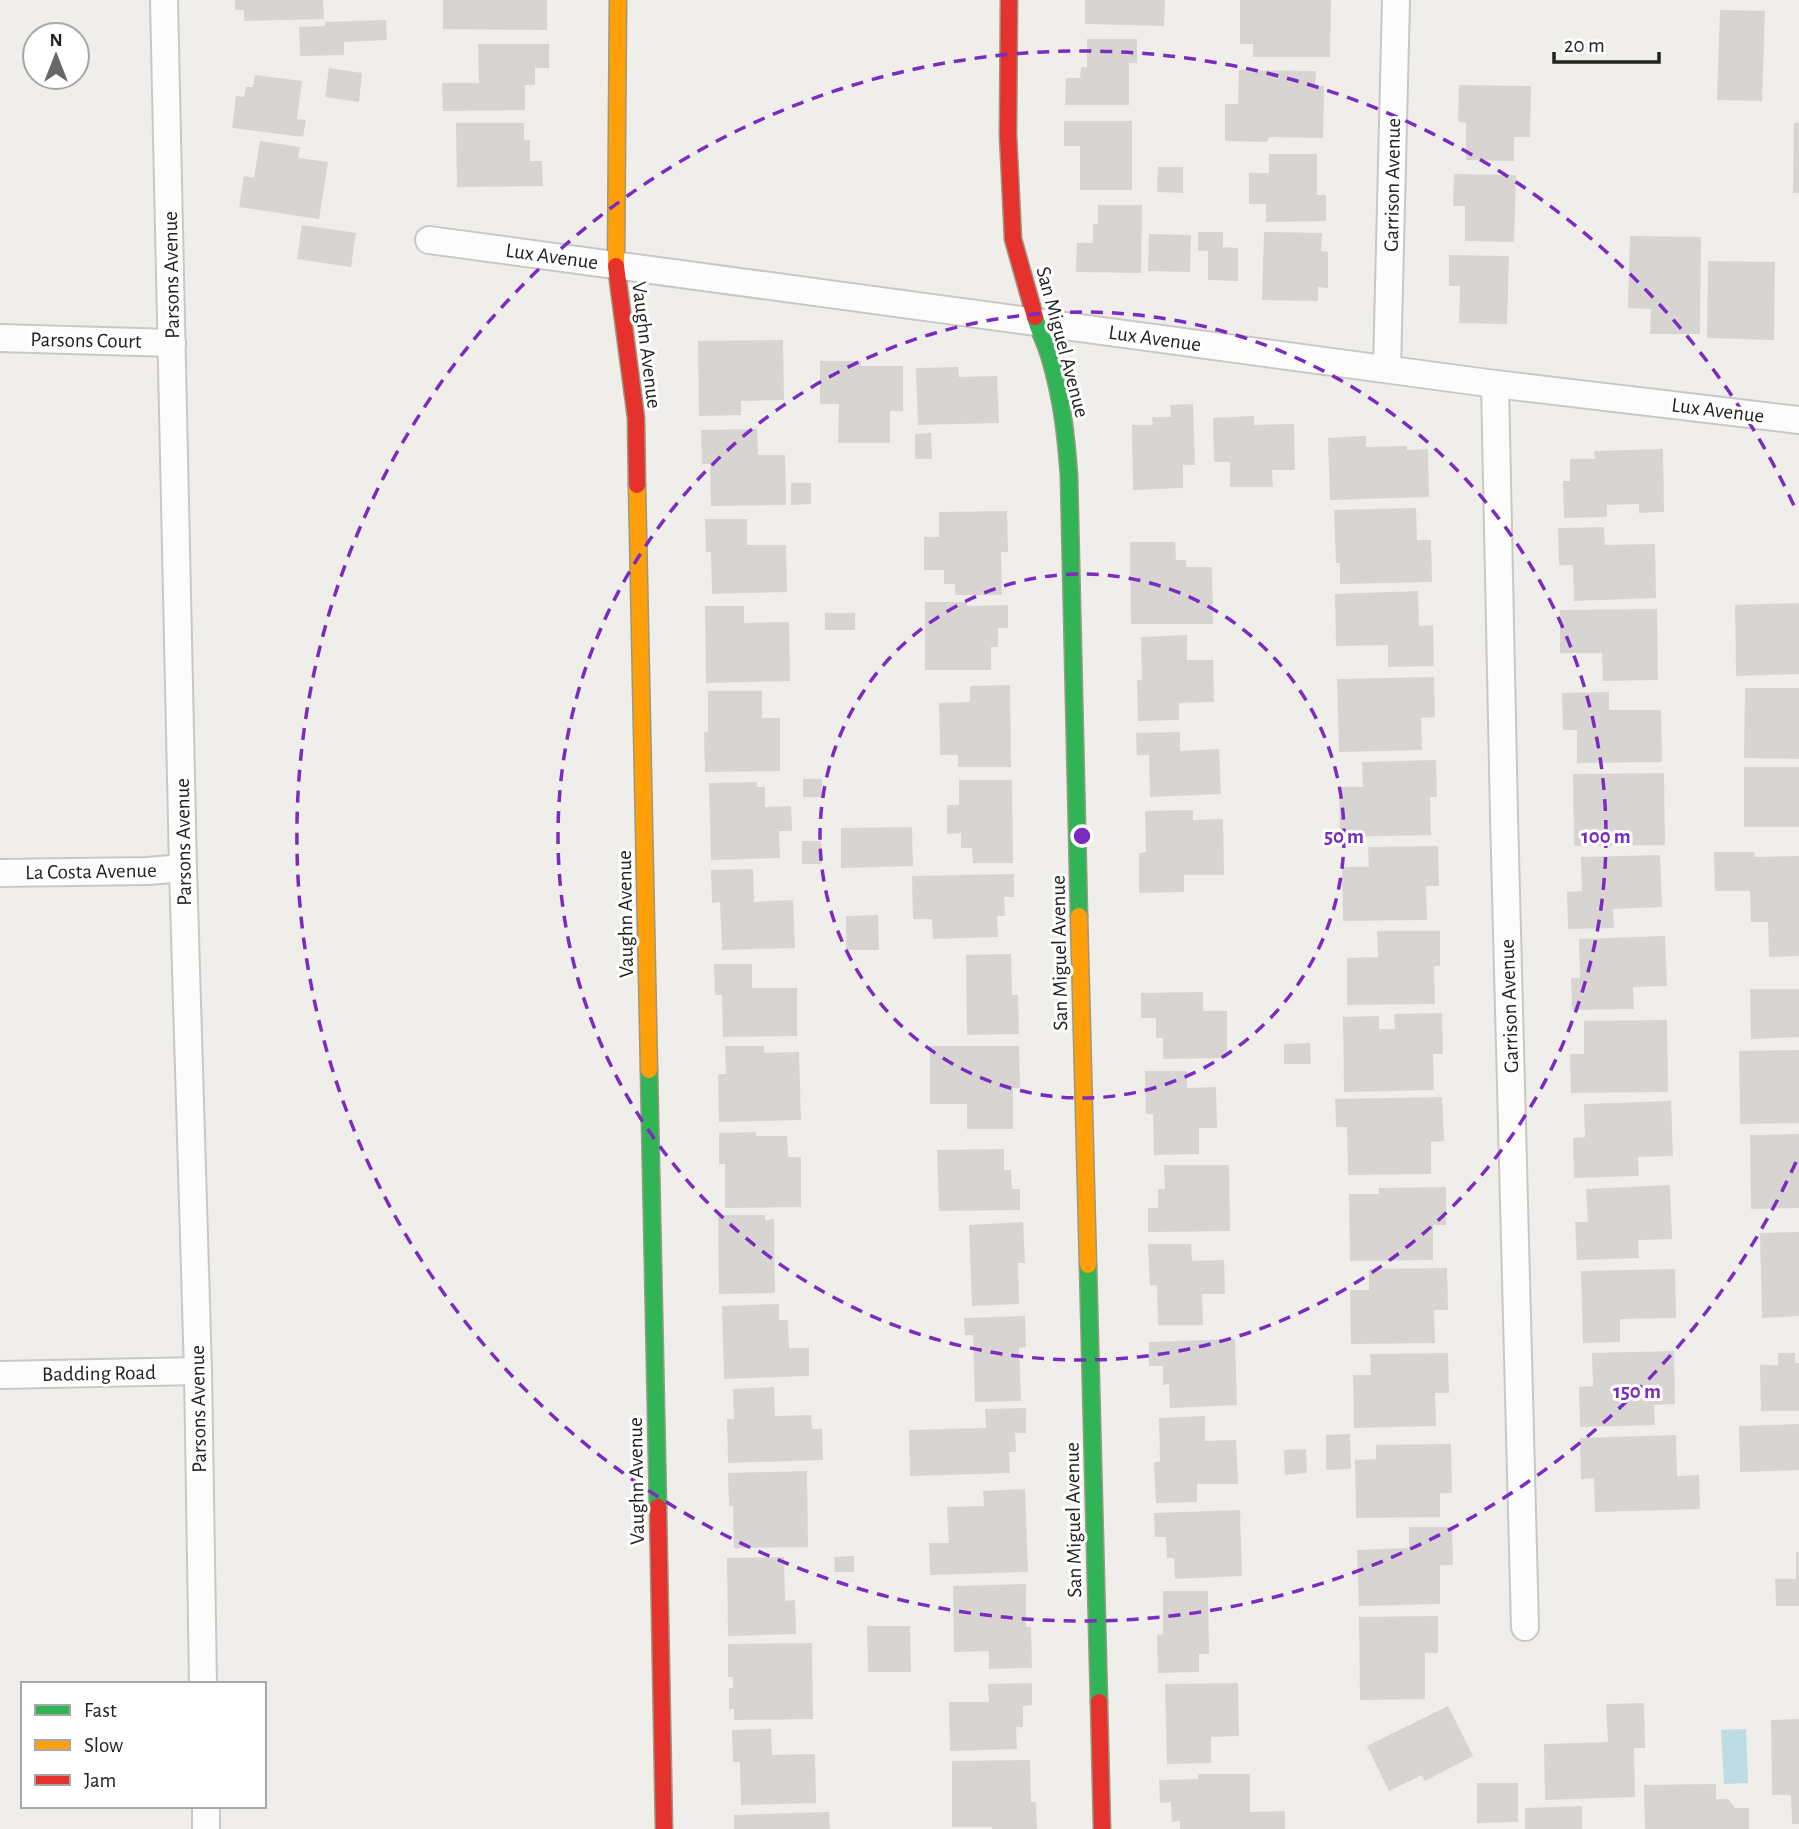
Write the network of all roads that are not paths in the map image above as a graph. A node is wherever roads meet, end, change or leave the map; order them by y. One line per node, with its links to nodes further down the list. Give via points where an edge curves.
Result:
1 (164, 0): 9 (street, Parsons Avenue)
2 (618, 0): 6 (street, Vaughn Avenue)
3 (1009, 0): 7 (street, San Miguel Avenue, via 1013,239)
4 (1395, 0): 10 (street, Garrison Avenue)
5 (429, 240): 6 (street, Lux Avenue)
6 (616, 265): 7 (street, Lux Avenue); 21 (street, Vaughn Avenue, via 636,418)
7 (1036, 322): 10 (street, Lux Avenue); 22 (street, San Miguel Avenue, via 1059,393 1069,476)
8 (0, 338): 9 (street, Parsons Court)
9 (172, 343): 13 (street, Parsons Avenue)
10 (1387, 369): 11 (street, Lux Avenue)
11 (1495, 384): 12 (street, Lux Avenue); 17 (street, Garrison Avenue)
12 (1799, 419)
13 (183, 869): 14 (street, La Costa Avenue); 15 (street, Parsons Avenue)
14 (0, 873)
15 (198, 1371): 16 (street, Badding Road); 18 (street, Parsons Avenue)
16 (0, 1375)
17 (1525, 1627)
18 (203, 1682)
19 (205, 1808): 20 (street)
20 (206, 1829)
21 (664, 1829)
22 (1102, 1829)

